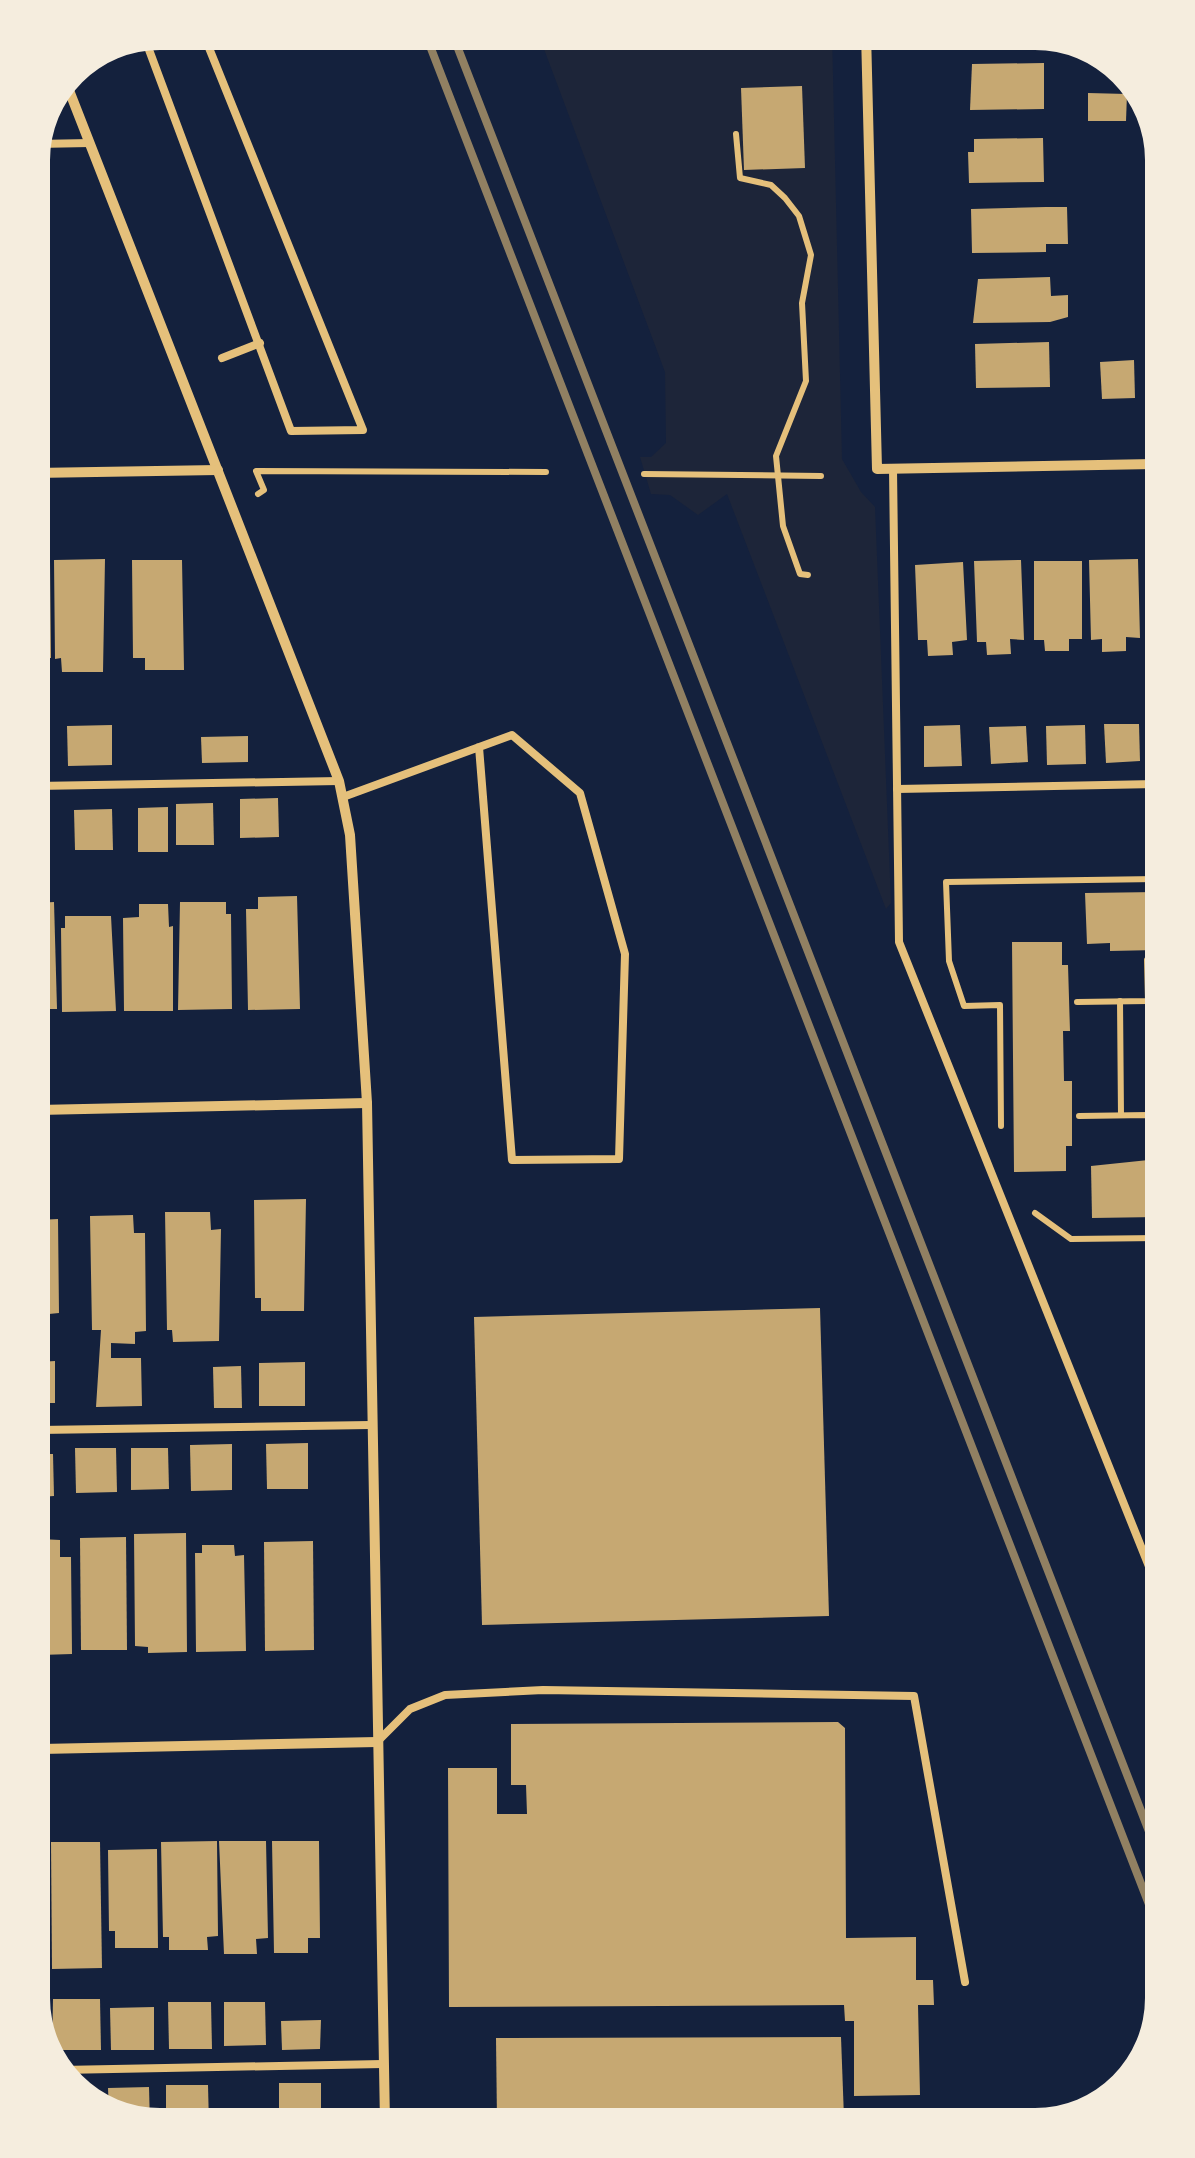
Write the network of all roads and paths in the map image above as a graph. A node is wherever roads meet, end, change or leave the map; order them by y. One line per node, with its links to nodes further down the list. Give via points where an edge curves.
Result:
1 (210, 50): 8 (lane, via 362,430 291,431)
2 (866, 50): 11 (street, via 877,468)
3 (150, 51): 8 (lane)
4 (72, 95): 6 (street)
5 (736, 134): 16 (path, via 740,178 772,185 785,198 799,216 811,255 802,304 806,382 776,456)
6 (90, 143): 7 (lane); 12 (street)
7 (52, 144)
8 (260, 344): 9 (lane)
9 (222, 358)
10 (1145, 464): 11 (street)
11 (893, 468): 24 (lane)
12 (218, 470): 14 (street); 21 (street)
13 (546, 472): 18 (path, via 256,471 264,490)
14 (50, 473)
15 (644, 474): 16 (path)
16 (778, 476): 17 (path); 19 (path, via 791,556)
17 (821, 476)
18 (258, 494)
19 (808, 576)
20 (479, 747): 20 (lane, via 512,735 580,793 625,954 619,1159 512,1160); 25 (lane)
21 (339, 781): 23 (lane); 25 (street)
22 (1145, 784): 24 (lane)
23 (50, 786)
24 (897, 789): 40 (lane, via 900,942)
25 (342, 797): 30 (street)
26 (1145, 879): 35 (path, via 946,882 949,961 964,1006 1000,1005)
27 (1077, 1002): 28 (path)
28 (1120, 1002): 29 (path); 32 (path)
29 (1145, 1002)
30 (367, 1103): 31 (street); 38 (street)
31 (50, 1110)
32 (1122, 1115): 33 (path); 34 (path)
33 (1145, 1115)
34 (1079, 1116)
35 (1000, 1141)
36 (1026, 1202): 37 (path, via 1071,1239)
37 (1145, 1238)
38 (370, 1424): 39 (lane); 41 (street)
39 (50, 1430)
40 (1145, 1556)
41 (377, 1742): 42 (street); 43 (lane, via 410,1709 446,1695 543,1690 914,1696); 44 (street)
42 (50, 1749)
43 (964, 1982)
44 (383, 2064): 45 (lane); 46 (street)
45 (77, 2070)
46 (384, 2108)

